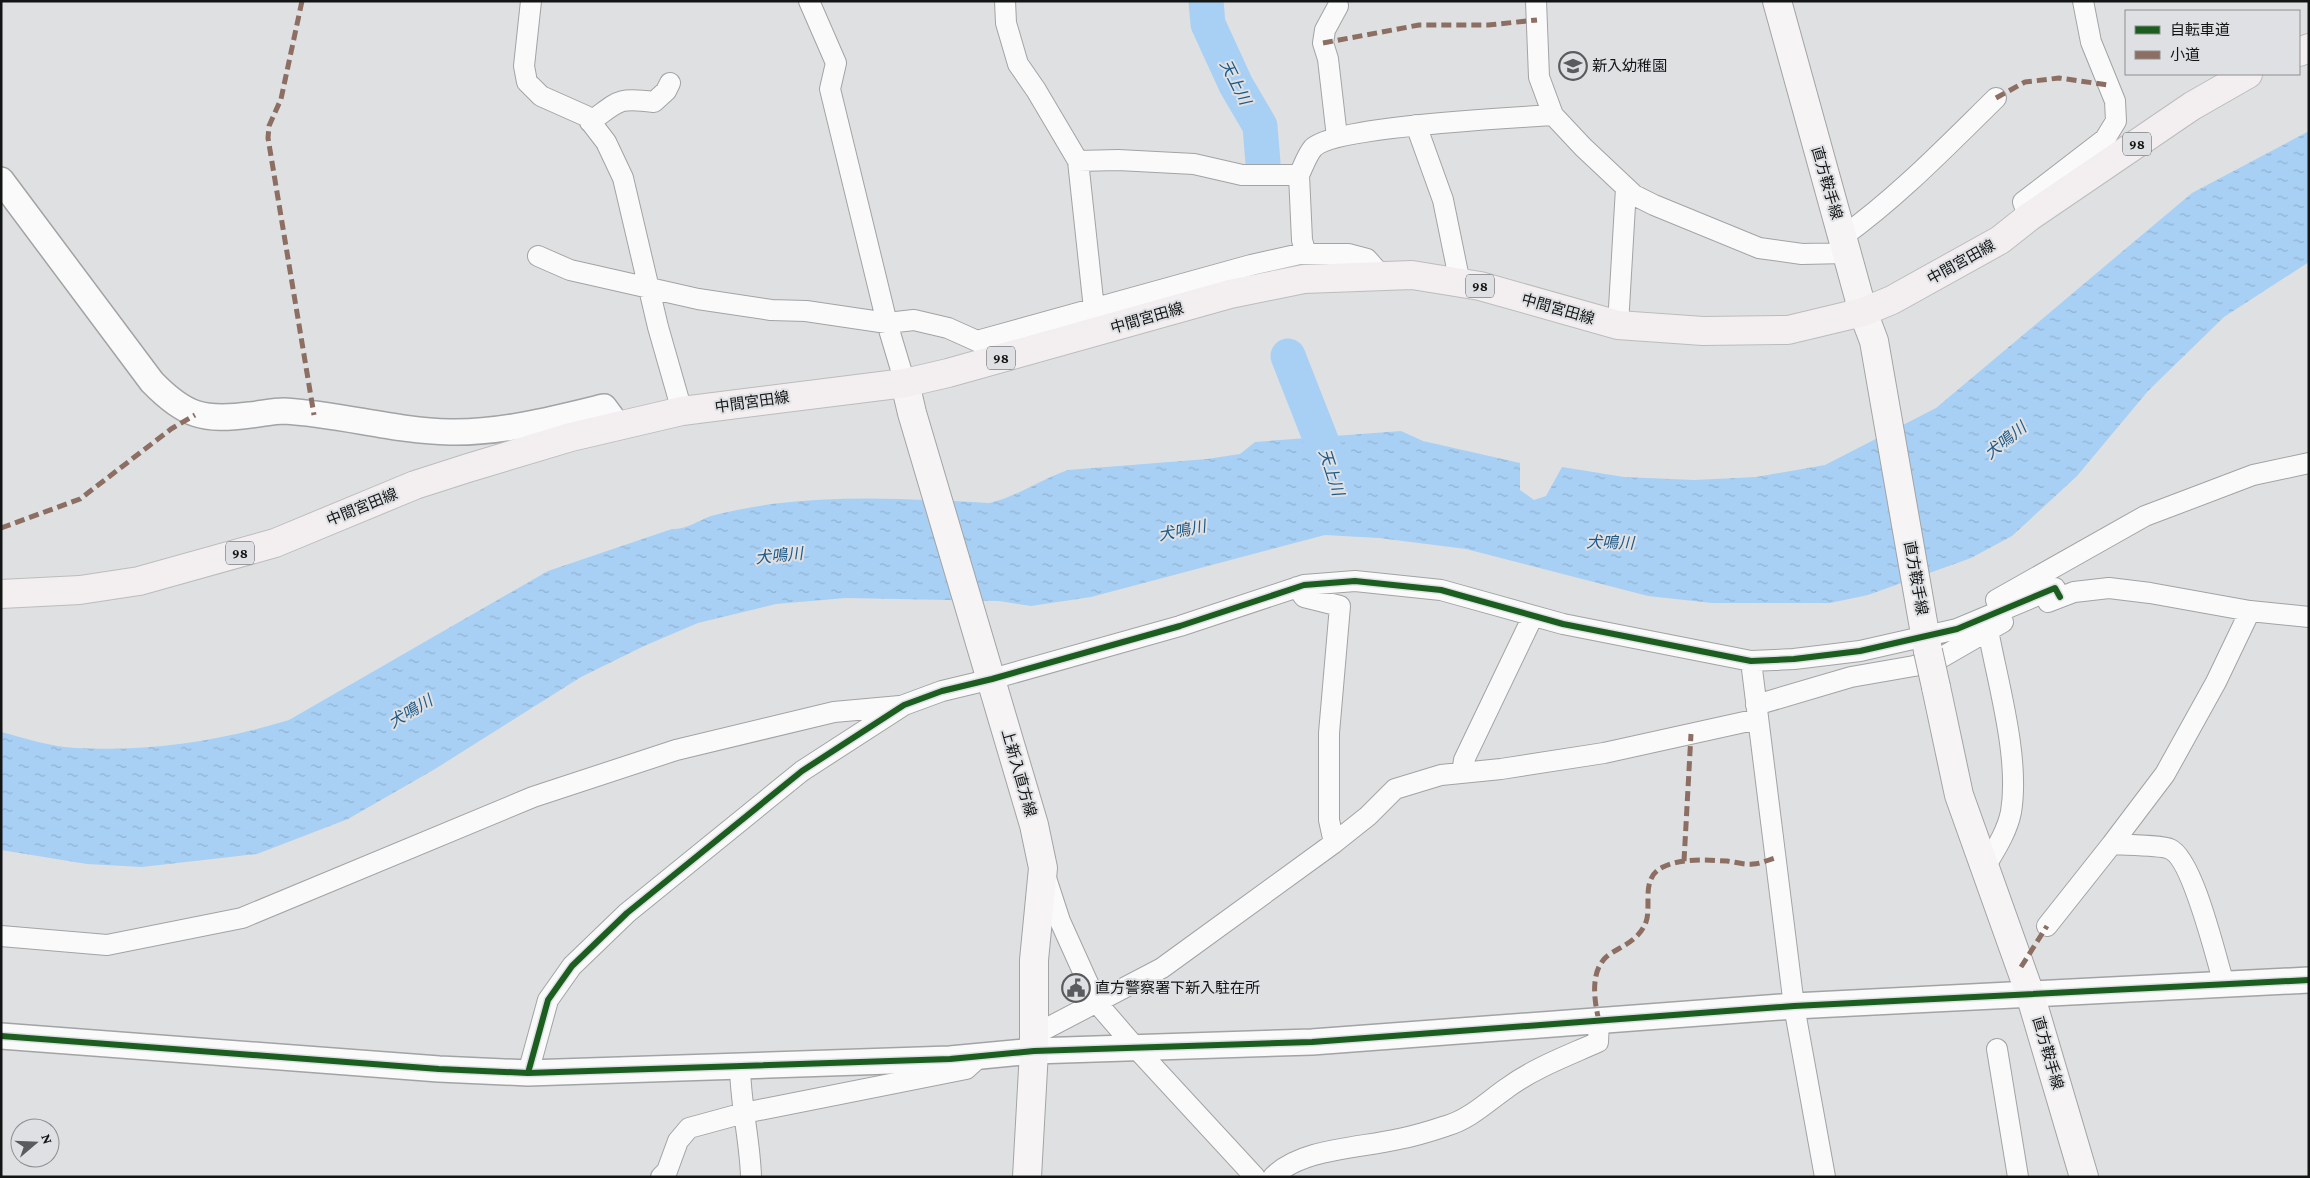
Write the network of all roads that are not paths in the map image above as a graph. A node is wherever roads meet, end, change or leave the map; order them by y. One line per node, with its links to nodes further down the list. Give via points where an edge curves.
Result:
1 (531, 1): 12 (street, via 524,66 527,82 541,96 586,116)
2 (809, 1): 28 (street, via 836,63 830,89)
3 (1005, 1): 15 (street, via 1006,23 1018,64)
4 (1536, 1): 11 (street, via 1539,77)
5 (1777, 1): 20 (main road, 直方鞍手線)
6 (2084, 1): 19 (street, via 2091,42 2114,101 2116,121 2105,138 2023,202)
7 (1338, 6): 14 (street, via 1325,30 1323,42 1328,59)
8 (2246, 75): 19 (main road, 中間宮田線 / 98, via 2192,106)
9 (670, 83): 12 (street, via 654,102 628,99 618,102)
10 (1996, 98): 20 (street, via 1866,220)
11 (1553, 115): 13 (street); 18 (street)
12 (590, 122): 25 (street, via 606,142 623,178)
13 (1416, 125): 14 (street); 24 (street, via 1443,200)
14 (1336, 137): 16 (street, via 1313,148)
15 (1078, 161): 16 (street, via 1194,164 1242,175); 26 (street)
16 (1299, 175): 21 (street, via 1302,240)
17 (1, 180): 32 (street, via 152,382 171,401 195,415 230,418 283,411 459,432 524,426 604,407)
18 (1626, 188): 20 (street, via 1654,205 1759,248 1802,254); 29 (street)
19 (2029, 217): 27 (main road, 中間宮田線 / 98, via 2000,240 1892,300)
20 (1845, 245): 27 (main road, 直方鞍手線)
21 (1306, 254): 23 (street, via 1348,254 1367,258); 26 (street, via 1251,265)
22 (538, 256): 25 (street, via 570,270)
23 (1382, 276): 24 (main road, 中間宮田線 / 98, via 1412,275); 30 (main road, 中間宮田線 / 98, via 1304,279 1230,294)
24 (1460, 283): 29 (main road, 中間宮田線 / 98)
25 (649, 288): 28 (street, via 771,310 806,311); 31 (street)
26 (1094, 309): 28 (street, via 977,341 948,328 914,320)
27 (1863, 312): 29 (main road, 中間宮田線 / 98, via 1788,330 1703,331); 41 (main road, 直方鞍手線, via 1874,341)
28 (888, 323): 30 (street)
29 (1618, 325)
30 (905, 383): 31 (main road, 中間宮田線 / 98); 43 (main road, 上新入直方線)
31 (682, 411): 32 (main road, 中間宮田線 / 98)
32 (618, 426): 35 (main road, 中間宮田線 / 98, via 424,482 275,543 139,582 80,590)
33 (2309, 463): 41 (street, via 2253,476 2145,516)
34 (1297, 587): 38 (street, via 1355,581 1441,590); 43 (street, via 1180,626); 47 (street, via 1304,597 1340,606 1329,733 1329,820)
35 (1, 594)
36 (2060, 597): 37 (street, via 2109,588); 40 (street); 41 (street, via 2055,588 1956,629)
37 (2250, 611): 39 (street); 48 (street, via 2216,682 2165,774)
38 (1533, 616): 42 (street); 46 (street, via 1464,760)
39 (2309, 617)
40 (1988, 630): 45 (street, via 1937,660 1852,677); 49 (street, via 2012,774 2011,812 2002,840)
41 (1925, 637): 42 (street, via 1860,651); 49 (main road, 直方鞍手線, bridge, via 1959,795)
42 (1751, 661): 45 (street)
43 (990, 673): 44 (street); 50 (main road, 上新入直方線, via 1034,825)
44 (904, 705): 52 (street, via 834,712 676,750 533,797 242,918 107,945); 65 (street, via 802,770 652,891 586,952 548,1000)
45 (1757, 712): 46 (street, via 1604,753); 57 (street)
46 (1462, 772): 47 (street, via 1395,789)
47 (1334, 843): 56 (street, via 1162,968)
48 (2112, 844): 51 (street); 54 (street, via 2170,849 2183,861 2194,883)
49 (1985, 867): 55 (main road, 直方鞍手線)
50 (1043, 868): 56 (street, via 1060,921); 60 (main road, 上新入直方線, via 1034,960)
51 (2047, 926)
52 (1, 936)
53 (2309, 980): 54 (street)
54 (2224, 984): 55 (street)
55 (2030, 994): 57 (street); 74 (main road, 直方鞍手線)
56 (1097, 1003): 60 (street); 61 (street)
57 (1794, 1006): 58 (street); 72 (street)
58 (1600, 1021): 61 (street, via 1312,1042); 71 (street, via 1598,1042 1539,1069 1507,1088 1481,1109 1449,1125 1316,1155 1290,1165)
59 (1, 1036): 65 (street)
60 (1034, 1043): 61 (street); 63 (street); 69 (main road, 上新入直方線)
61 (1135, 1047): 70 (street)
62 (1997, 1049): 73 (street)
63 (981, 1056): 64 (street); 66 (street, via 966,1069)
64 (740, 1065): 65 (street); 66 (street)
65 (528, 1073)
66 (744, 1113): 67 (street, via 689,1128 678,1141 667,1171); 68 (street, via 750,1145)
67 (661, 1177)
68 (750, 1177)
69 (1027, 1177)
70 (1255, 1177)
71 (1273, 1177)
72 (1825, 1177)
73 (2018, 1177)
74 (2084, 1177)

